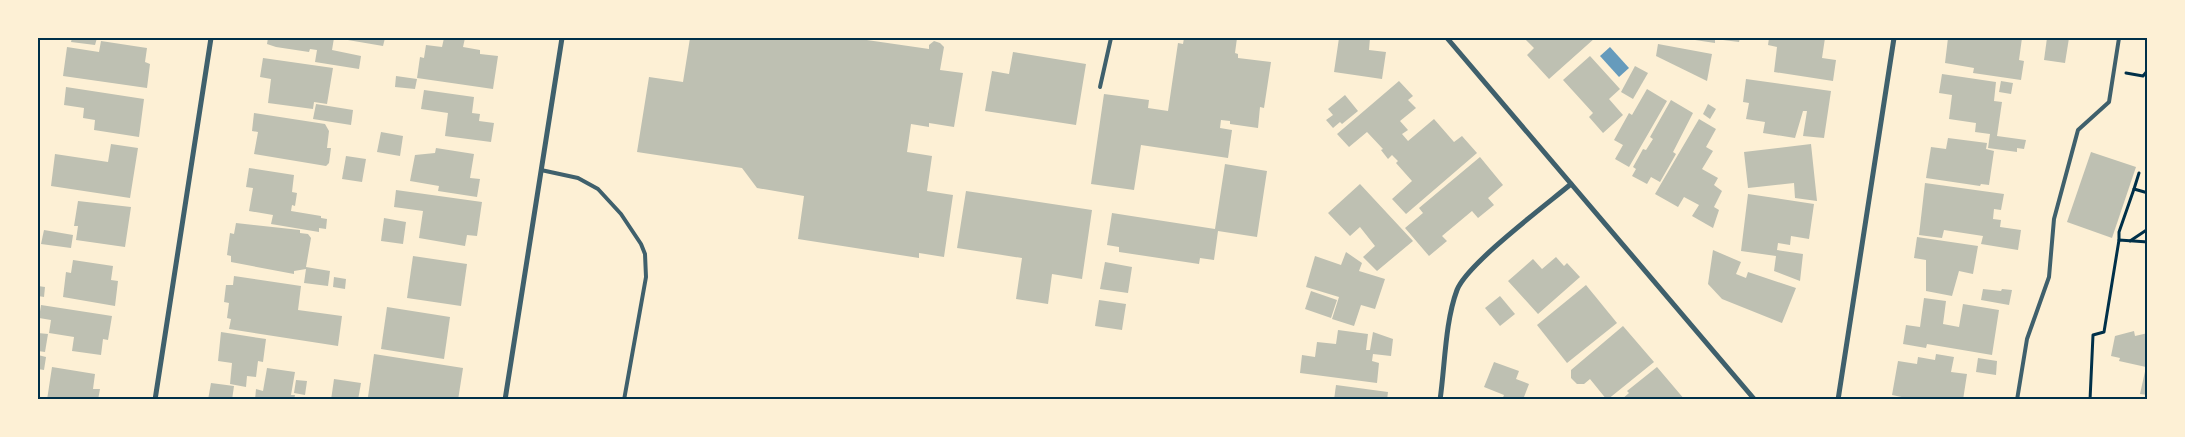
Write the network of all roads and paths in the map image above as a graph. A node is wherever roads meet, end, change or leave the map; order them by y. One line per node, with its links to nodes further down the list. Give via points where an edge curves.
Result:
1 (211, 38): 19 (street)
2 (562, 38): 10 (street)
3 (1112, 38): 9 (lane)
4 (1447, 38): 12 (street)
5 (1894, 38): 24 (street)
6 (2119, 38): 8 (lane)
7 (2148, 70): 8 (path, via 2143,76)
8 (2114, 72): 25 (lane, via 2109,102 2078,130 2054,219 2049,277 2027,339)
9 (1100, 87)
10 (541, 170): 20 (street); 21 (lane, via 578,178 598,189 642,244 646,277)
11 (2139, 173): 13 (path)
12 (1571, 184): 22 (street, via 1474,267 1458,288); 23 (street)
13 (2134, 189): 14 (path); 16 (path)
14 (2148, 193)
15 (2148, 229): 17 (path)
16 (2119, 240): 17 (path); 26 (path, via 2104,332 2093,335)
17 (2130, 241): 18 (path)
18 (2148, 242)
19 (155, 400)
20 (505, 400)
21 (624, 400)
22 (1440, 400)
23 (1755, 400)
24 (1838, 400)
25 (2016, 400)
26 (2090, 400)

